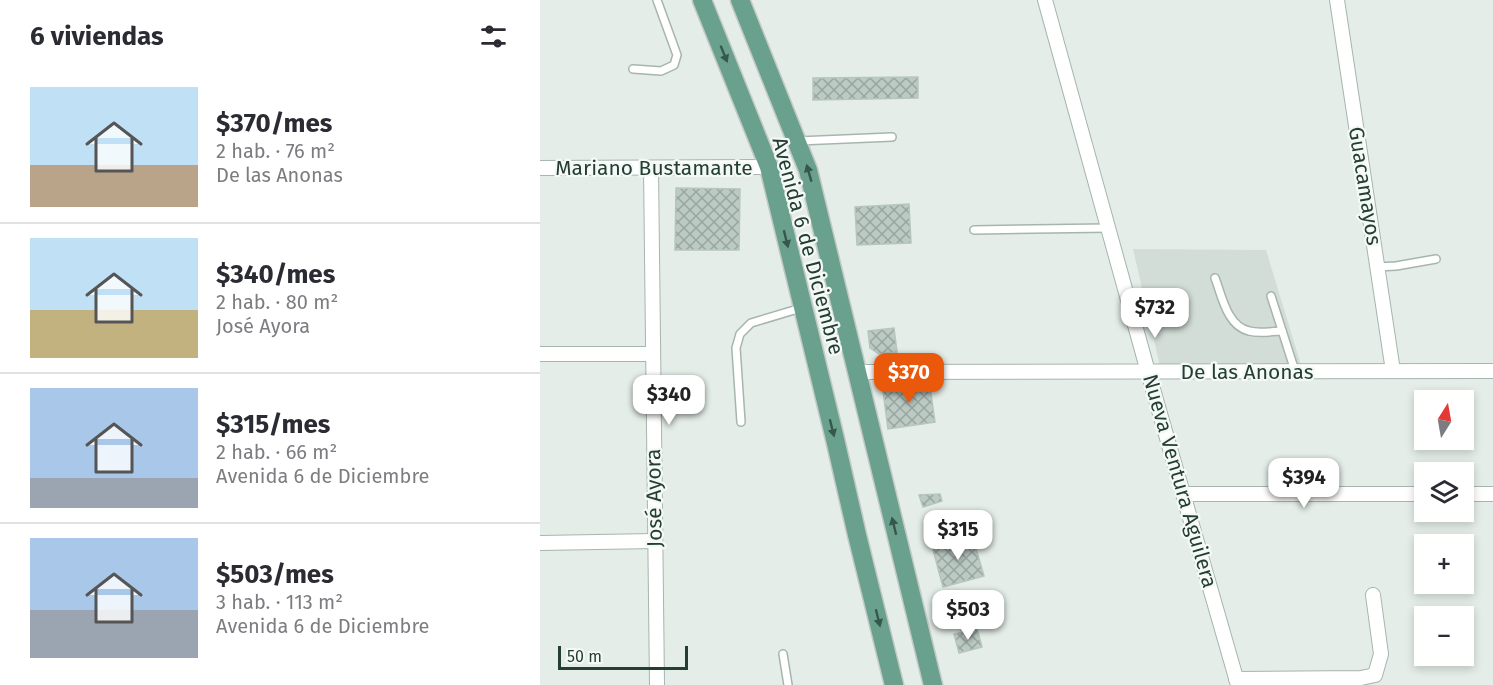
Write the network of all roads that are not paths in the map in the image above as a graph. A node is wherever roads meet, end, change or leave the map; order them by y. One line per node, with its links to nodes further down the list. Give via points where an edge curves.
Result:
1 (657, 0): 6 (lane, via 677,55 674,65 661,71)
2 (702, 0): 9 (main road, Avenida 6 de Diciembre, one-way to 9)
3 (740, 0): 8 (main road, Avenida 6 de Diciembre)
4 (1045, 0): 12 (street, Nueva Ventura Aguilera)
5 (1337, 0): 15 (street, Guacamayos)
6 (633, 69)
7 (892, 137): 8 (lane)
8 (798, 141): 25 (main road, Avenida 6 de Diciembre, one-way to 8)
9 (768, 167): 11 (street, Mariano Bustamante); 18 (main road, Avenida 6 de Diciembre, one-way to 18)
10 (540, 168): 11 (street, Mariano Bustamante)
11 (651, 168): 21 (street, José Ayora)
12 (1108, 228): 13 (lane); 26 (street, Nueva Ventura Aguilera)
13 (974, 230)
14 (1436, 258): 15 (lane)
15 (1377, 267): 23 (street, Guacamayos)
16 (1215, 278): 19 (lane, via 1229,315 1241,327 1250,332)
17 (1271, 296): 19 (lane)
18 (803, 308): 27 (lane, via 751,323 740,334 736,348); 39 (main road, Avenida 6 de Diciembre, one-way to 39)
19 (1282, 331): 22 (lane)
20 (540, 354): 21 (street)
21 (652, 354): 32 (street, José Ayora)
22 (1295, 371): 23 (street, De las Anonas); 26 (street, De las Anonas)
23 (1393, 371): 24 (street, De las Anonas)
24 (1493, 371)
25 (857, 372): 26 (street, De las Anonas); 40 (main road, Avenida 6 de Diciembre, one-way to 25)
26 (1148, 372): 28 (street, Nueva Ventura Aguilera)
27 (741, 422)
28 (1184, 494): 29 (street); 36 (street, Nueva Ventura Aguilera)
29 (1414, 494)
30 (1474, 494): 31 (street)
31 (1493, 494)
32 (655, 542): 33 (street); 37 (street, José Ayora)
33 (540, 543)
34 (1373, 595): 36 (street, via 1381,654 1375,675)
35 (783, 654): 38 (lane)
36 (1237, 682)
37 (657, 685)
38 (788, 685)
39 (894, 685)
40 (933, 685)

